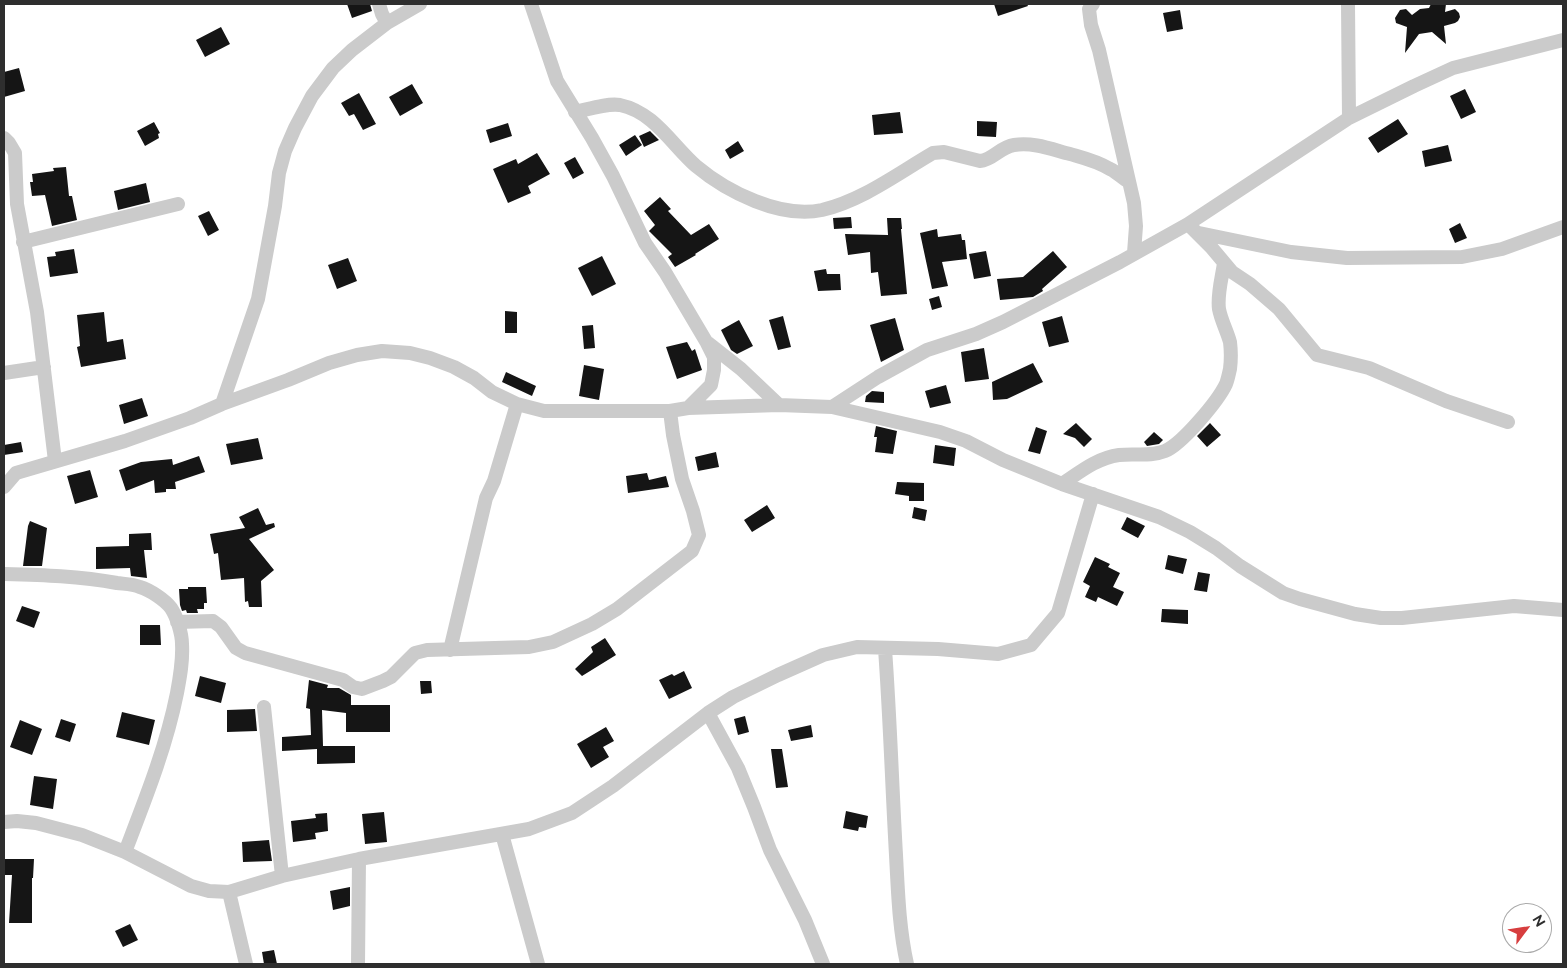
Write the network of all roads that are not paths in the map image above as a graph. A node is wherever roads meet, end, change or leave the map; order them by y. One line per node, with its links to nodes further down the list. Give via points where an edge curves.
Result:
1 (380, 4): 6 (street)
2 (420, 4): 6 (street)
3 (531, 4): 8 (street, via 557,81)
4 (1093, 4): 11 (street, via 1089,9 1091,24)
5 (1348, 4): 9 (street)
6 (387, 23): 22 (street, via 333,68 312,96 284,151 258,299)
7 (1563, 40): 9 (street, via 1453,68)
8 (575, 112): 11 (street, via 618,105 647,116 697,166 734,192 796,212 841,205 933,153 944,152 985,161 1011,145 1036,145 1089,158); 19 (street, via 613,176 645,243)
9 (1349, 118): 13 (street)
10 (4, 138): 16 (street, via 15,153 17,204)
11 (1129, 182): 17 (street, via 1136,226)
12 (178, 204): 16 (street)
13 (1188, 224): 15 (street); 17 (street)
14 (1563, 227): 15 (street, via 1502,249 1462,256 1347,258 1291,252)
15 (1199, 233): 18 (street)
16 (23, 242): 20 (street)
17 (1134, 253): 25 (street, via 1003,322 927,350)
18 (1224, 263): 28 (street, via 1269,299 1317,355 1368,368 1446,402); 30 (street, via 1219,293 1230,344 1230,370 1216,399 1200,420 1167,450 1151,455 1117,455 1101,460)
19 (707, 343): 24 (street); 26 (street, via 714,357 711,385)
20 (44, 367): 21 (street); 29 (street)
21 (4, 373)
22 (222, 404): 23 (street, via 328,363 382,351 410,352 454,367); 29 (street, via 125,441)
23 (517, 404): 27 (street, via 544,411); 37 (street, via 486,498)
24 (779, 405): 25 (street); 26 (street)
25 (832, 407): 30 (street, via 940,432)
26 (688, 408): 27 (street)
27 (670, 411): 37 (street, via 682,479 699,535 692,551 617,609 573,634 529,647)
28 (1508, 422)
29 (55, 461): 31 (street, via 16,473)
30 (1062, 484): 32 (street)
31 (4, 487)
32 (1093, 494): 34 (street, via 1159,517 1190,532 1284,592 1354,614 1402,618 1514,606); 36 (street, via 1058,613 1031,645 998,654)
33 (4, 574): 35 (street, via 107,581 140,587 171,608)
34 (1563, 610)
35 (177, 622): 37 (street, via 213,621 236,648 245,653 343,680 362,689 392,676 415,653); 42 (street, via 182,643 181,673 174,709)
36 (885, 649): 39 (street, via 857,647 823,656 733,697); 50 (street, via 898,899)
37 (450, 650)
38 (264, 707): 44 (street)
39 (708, 713): 41 (street, via 613,786 572,812 529,829); 49 (street, via 738,768 770,850)
40 (4, 822): 42 (street, via 26,822 55,828)
41 (502, 834): 43 (street); 48 (street)
42 (125, 852): 45 (street, via 191,886)
43 (359, 859): 44 (street); 47 (street)
44 (282, 876): 45 (street)
45 (229, 892): 46 (street)
46 (246, 964)
47 (358, 964)
48 (538, 964)
49 (823, 964)
50 (907, 964)

